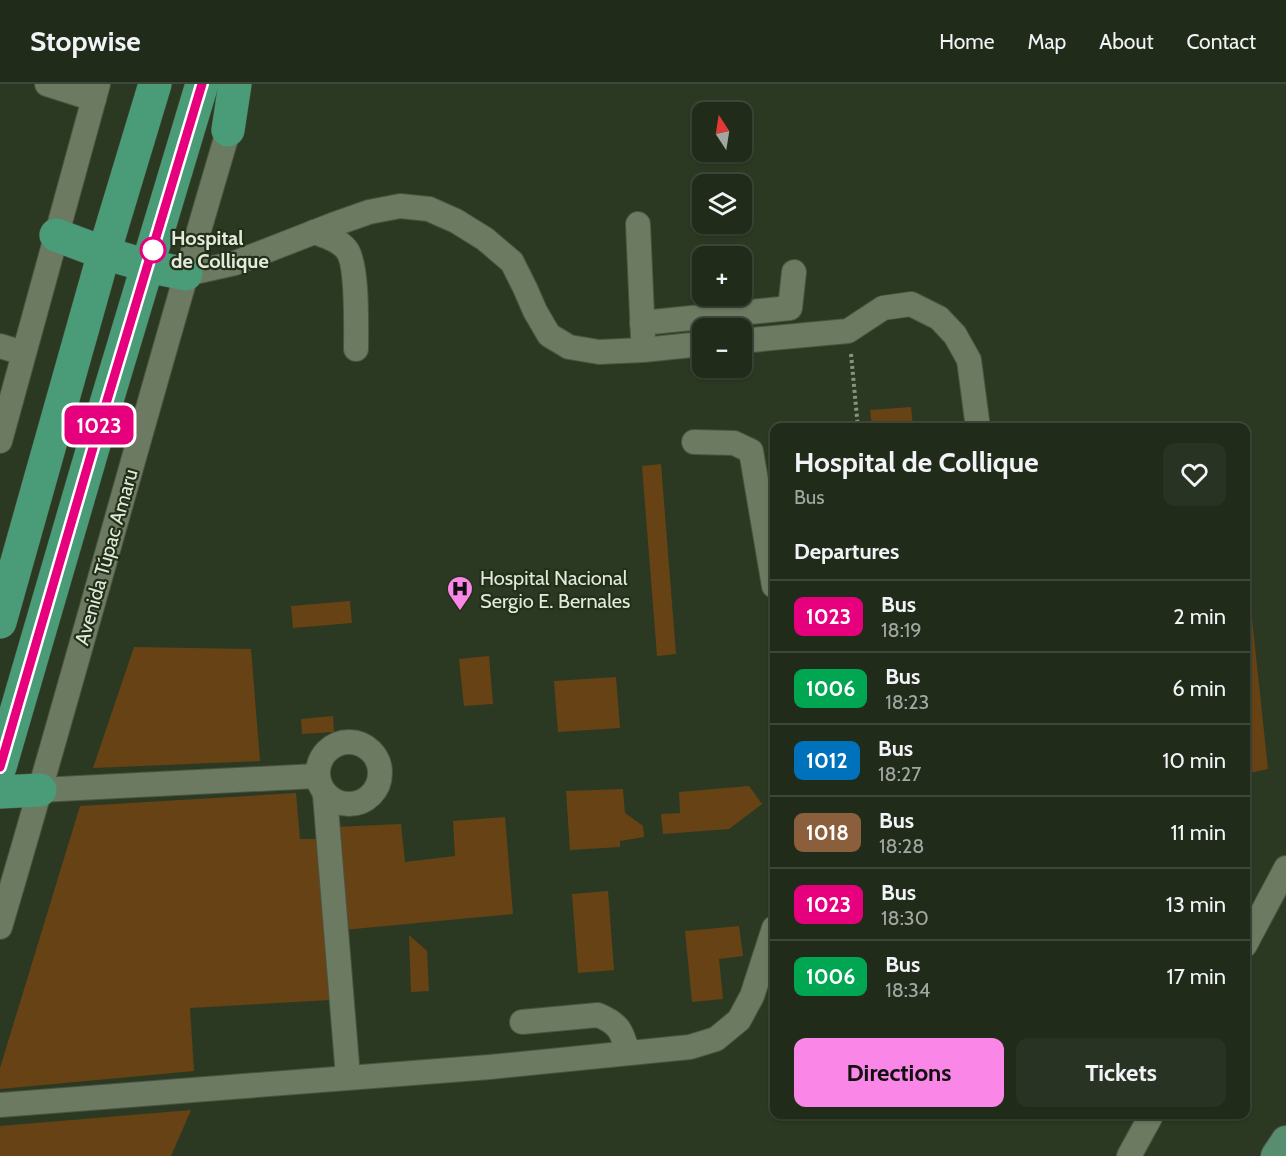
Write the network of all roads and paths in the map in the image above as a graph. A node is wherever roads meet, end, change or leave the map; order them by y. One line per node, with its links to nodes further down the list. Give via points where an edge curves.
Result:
1 (47, 84): 6 (street)
2 (155, 84): 11 (highway)
3 (202, 84): 12 (highway)
4 (235, 84): 7 (highway)
5 (242, 84): 7 (street, Avenida Túpac Amaru)
6 (96, 91): 10 (street)
7 (228, 130): 14 (street, Avenida Túpac Amaru)
8 (638, 225): 15 (street)
9 (314, 232): 14 (street, via 235,263); 20 (street, via 332,238 347,249 351,258); 21 (street, via 369,212 400,206 429,209 485,239 512,262 549,335 568,347 599,352)
10 (56, 235): 11 (highway); 22 (street)
11 (104, 253): 12 (highway); 28 (highway)
12 (148, 266): 14 (highway); 29 (highway)
13 (794, 272): 15 (street, via 790,308)
14 (186, 274): 30 (street, Avenida Túpac Amaru)
15 (642, 323): 21 (street)
16 (848, 330): 17 (street); 23 (path); 24 (street, via 883,308 912,304 939,318 955,335 969,360)
17 (752, 340)
18 (692, 345): 21 (street)
19 (0, 346): 22 (street)
20 (356, 349)
21 (643, 350)
22 (23, 353): 25 (street)
23 (857, 423)
24 (977, 423)
25 (0, 441)
26 (694, 442): 27 (street, via 734,442 751,451)
27 (770, 563)
28 (0, 622)
29 (0, 767)
30 (40, 790): 31 (highway); 33 (street, Avenida Túpac Amaru); 38 (street, via 321,785)
31 (0, 792)
32 (1286, 868): 34 (street)
33 (0, 927)
34 (1250, 936)
35 (770, 940): 37 (street, via 752,996 739,1020 716,1039 690,1047)
36 (522, 1022): 37 (street, via 598,1015 621,1031)
37 (628, 1053): 38 (street)
38 (348, 1077): 39 (street)
39 (0, 1105)
40 (1149, 1119): 42 (street)
41 (1286, 1141): 43 (main road)
42 (1129, 1156)
43 (1276, 1156)

